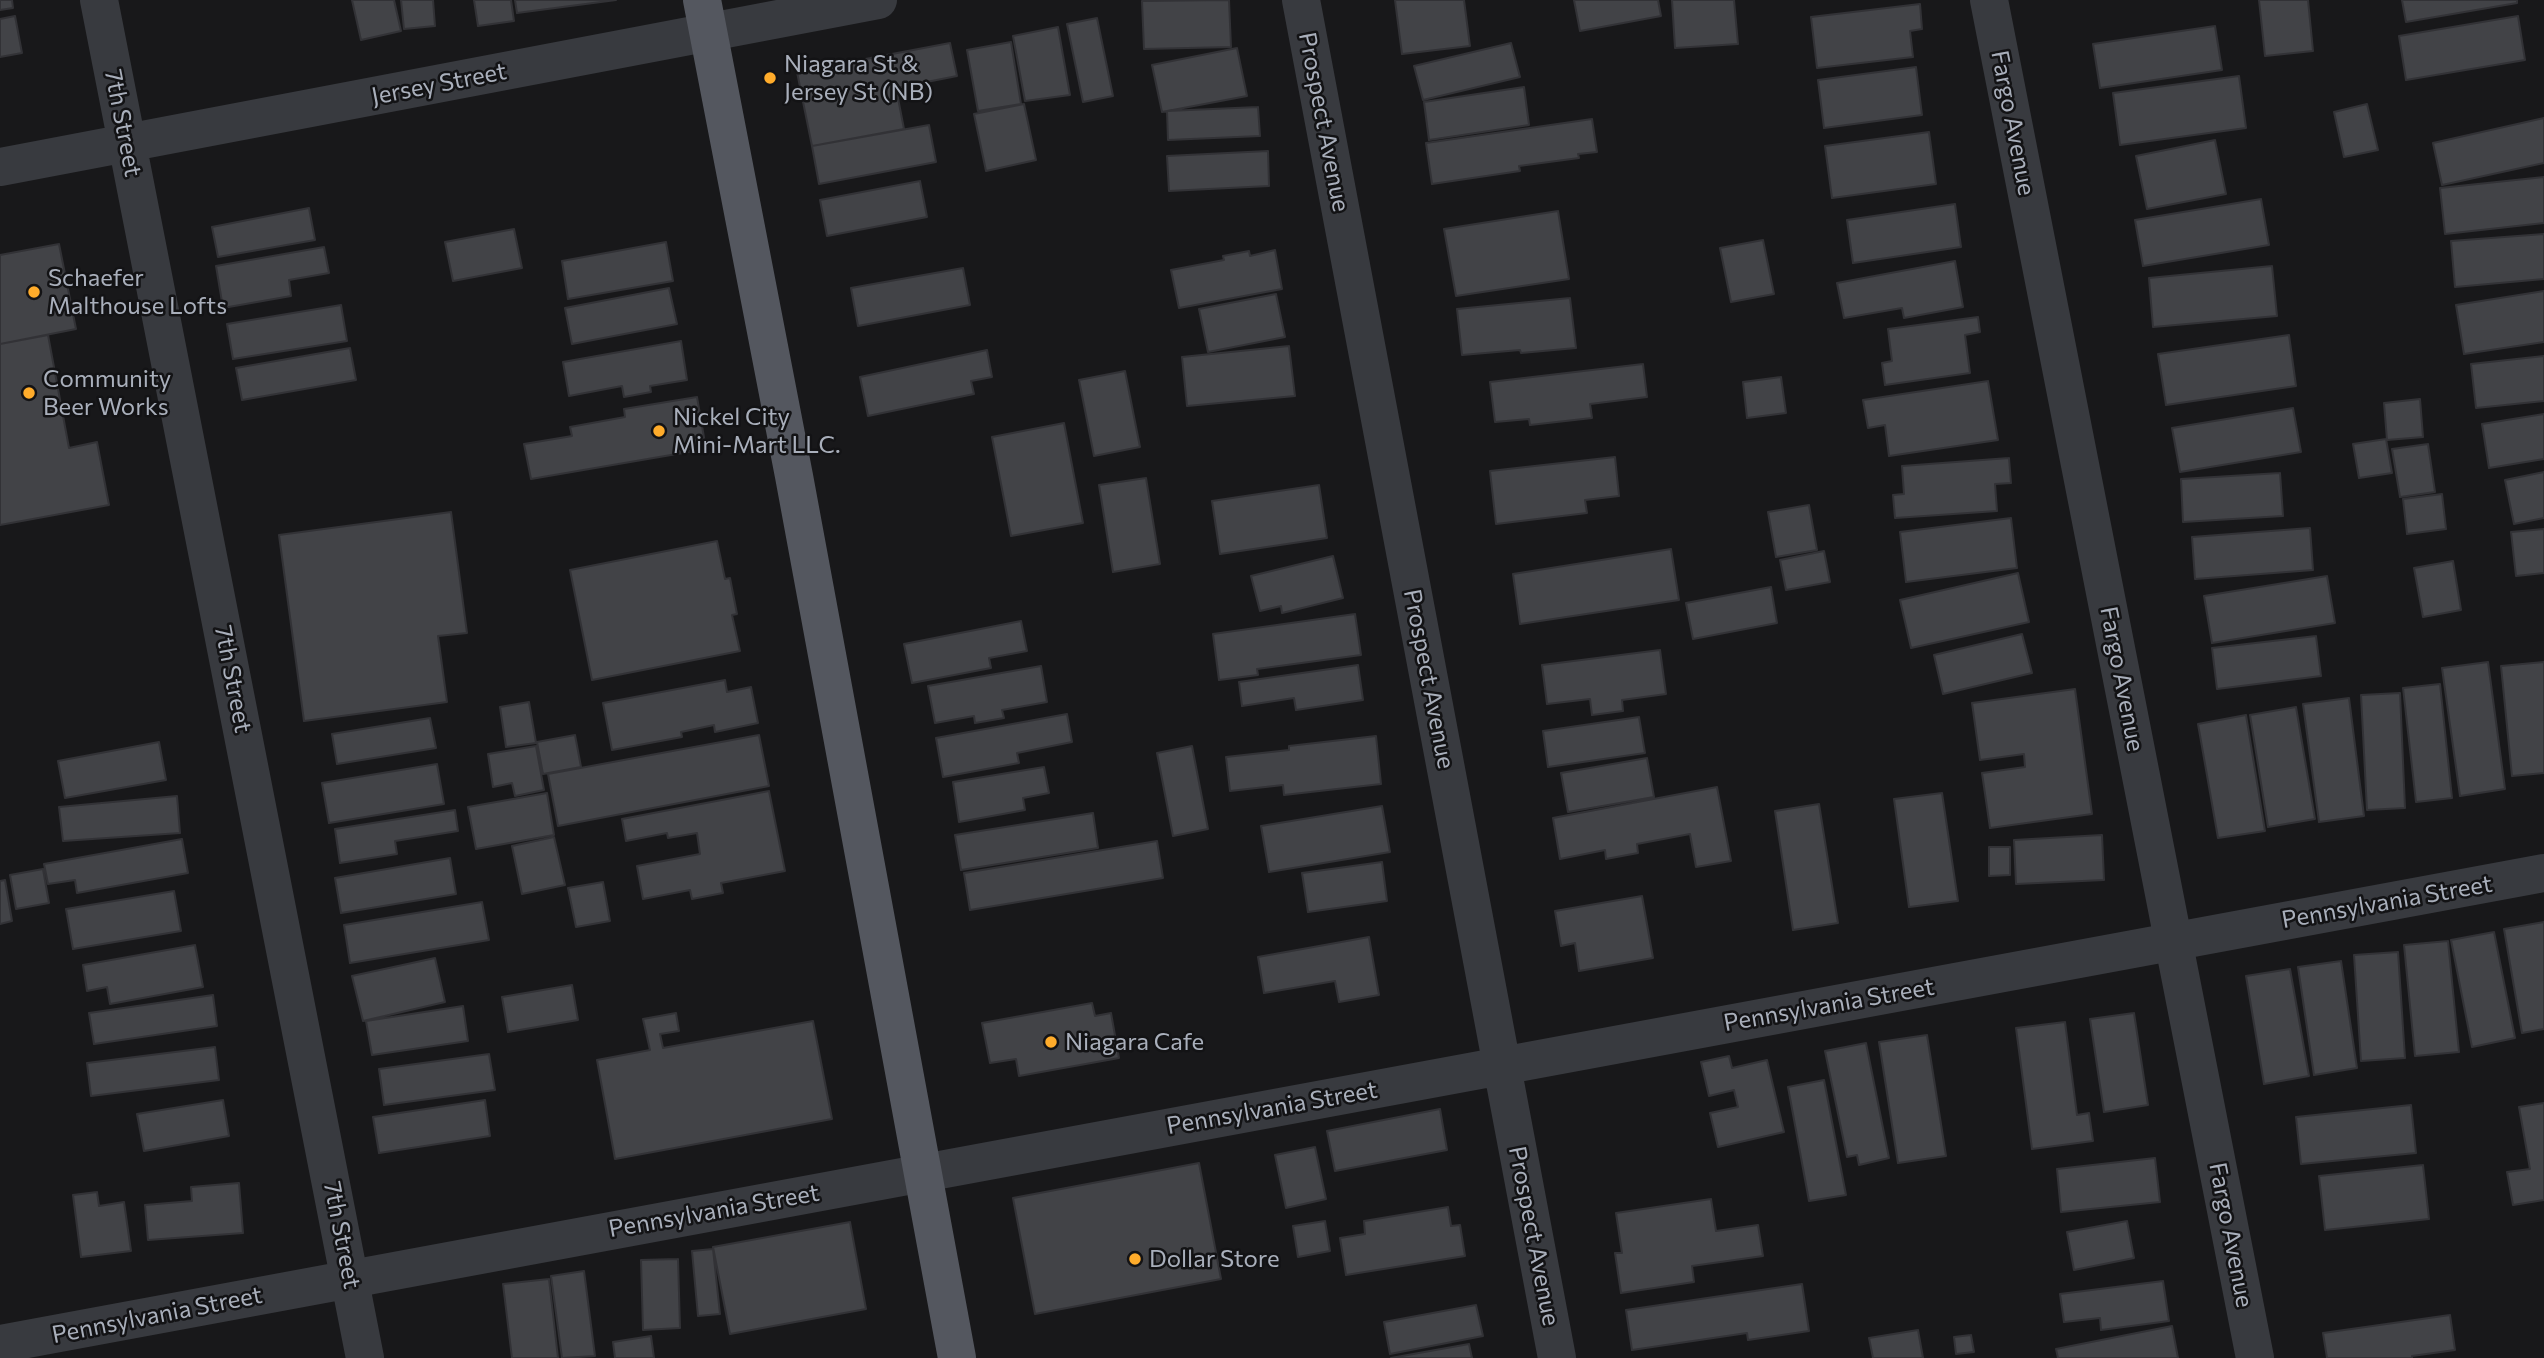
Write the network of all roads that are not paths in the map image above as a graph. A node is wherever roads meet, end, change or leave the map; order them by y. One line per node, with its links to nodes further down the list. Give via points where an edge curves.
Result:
1 (99, 0): 6 (street, 7th Street)
2 (878, 0): 5 (street, Jersey Street)
3 (1301, 0): 10 (street, Prospect Avenue)
4 (1989, 0): 9 (street, Fargo Avenue)
5 (705, 16): 6 (street, Jersey Street); 11 (main road)
6 (127, 143): 7 (street, Jersey Street); 12 (street, 7th Street)
7 (0, 167)
8 (2544, 873): 9 (street, Pennsylvania Street)
9 (2173, 941): 10 (street, Pennsylvania Street); 17 (street, Fargo Avenue)
10 (1502, 1065): 11 (street, Pennsylvania Street); 16 (street, Prospect Avenue)
11 (922, 1173): 12 (street, Pennsylvania Street); 15 (main road)
12 (351, 1278): 13 (street, Pennsylvania Street); 14 (street, 7th Street)
13 (0, 1344)
14 (365, 1358)
15 (957, 1358)
16 (1558, 1358)
17 (2255, 1358)

